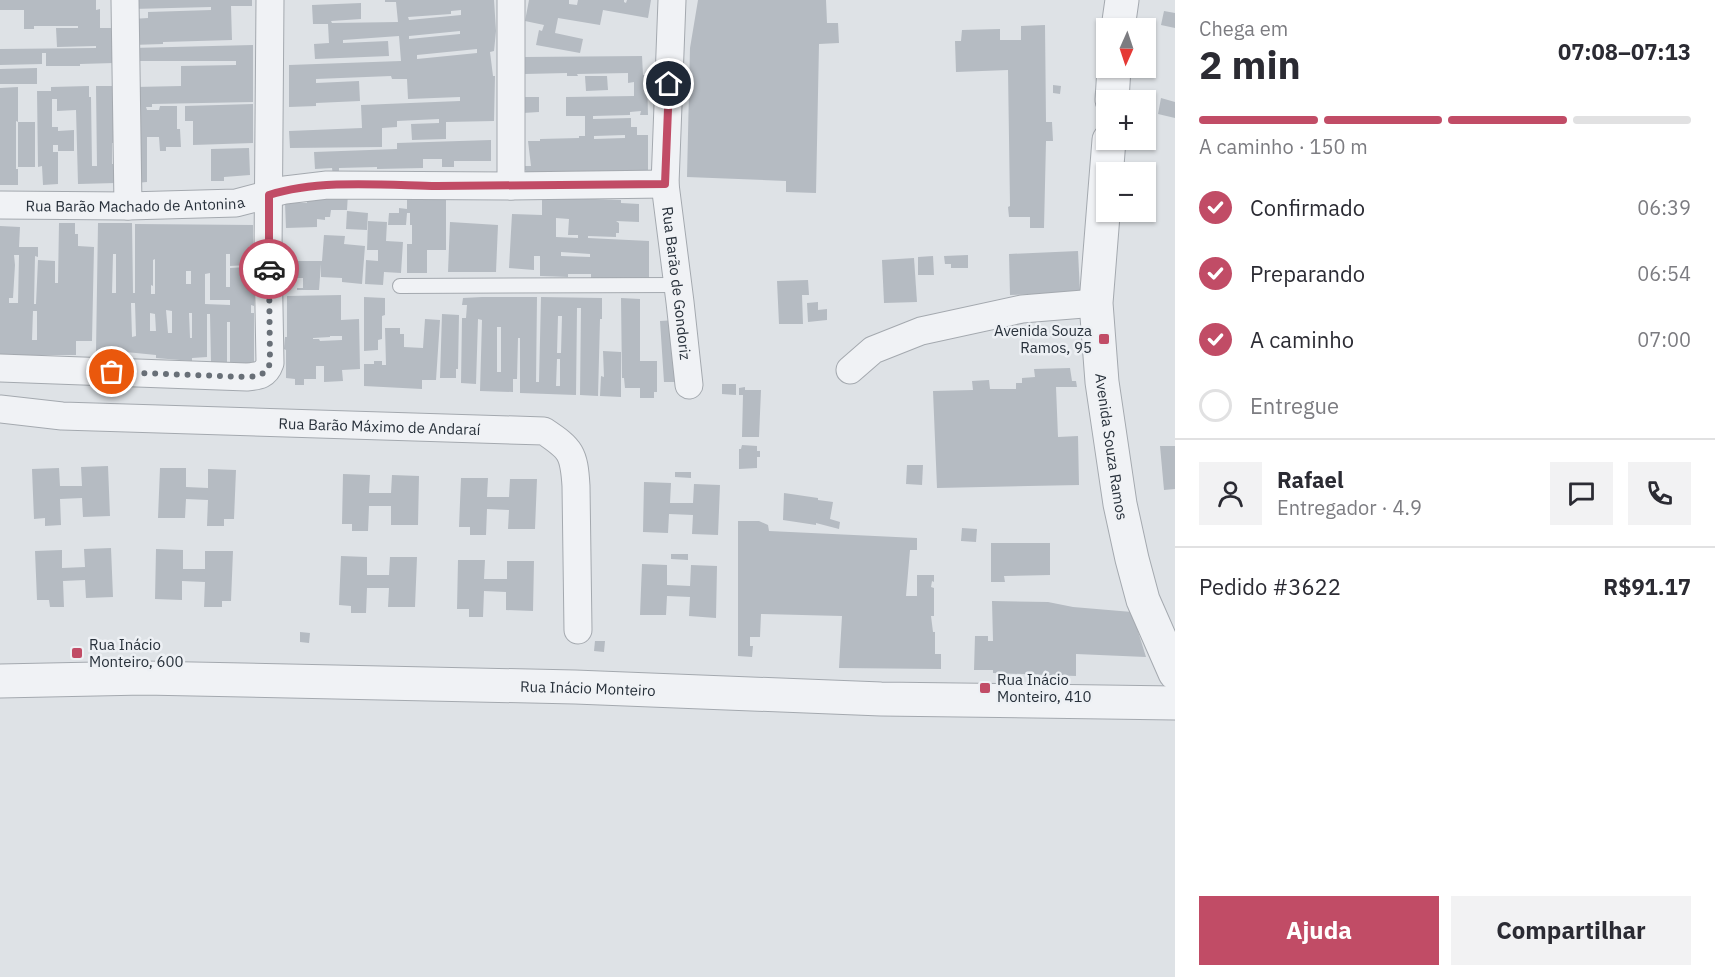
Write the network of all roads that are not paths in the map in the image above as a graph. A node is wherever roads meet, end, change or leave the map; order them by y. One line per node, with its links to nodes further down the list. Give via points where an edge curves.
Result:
1 (125, 0): 12 (street)
2 (270, 0): 10 (street)
3 (511, 0): 9 (street)
4 (672, 0): 8 (street, Rua Barão de Gondoriz)
5 (1122, 0): 6 (street)
6 (1119, 18)
7 (1108, 150): 15 (street, Avenida Souza Ramos)
8 (665, 184): 9 (street, Rua Barão Machado de Antonina); 14 (street, Rua Barão de Gondoriz)
9 (511, 186): 10 (street, Rua Barão Machado de Antonina, via 327,185)
10 (269, 195): 12 (street, Rua Barão Machado de Antonina, via 236,203); 16 (street, via 270,363 264,374 247,377)
11 (0, 205): 12 (street, Rua Barão Machado de Antonina)
12 (128, 206)
13 (400, 285): 14 (lane)
14 (677, 285): 18 (street, Rua Barão de Gondoriz)
15 (1096, 303): 17 (street, via 1022,309 921,331 873,350); 21 (street, Avenida Souza Ramos, via 1102,381 1132,560 1143,600)
16 (0, 368)
17 (850, 370)
18 (689, 384)
19 (0, 409): 20 (street, Rua Barão Máximo de Andaraí, via 62,416 544,430 570,451 575,463)
20 (578, 630)
21 (1175, 673)
22 (0, 681): 23 (street, Rua Inácio Monteiro, via 144,678 575,687 881,699)
23 (1175, 703)

